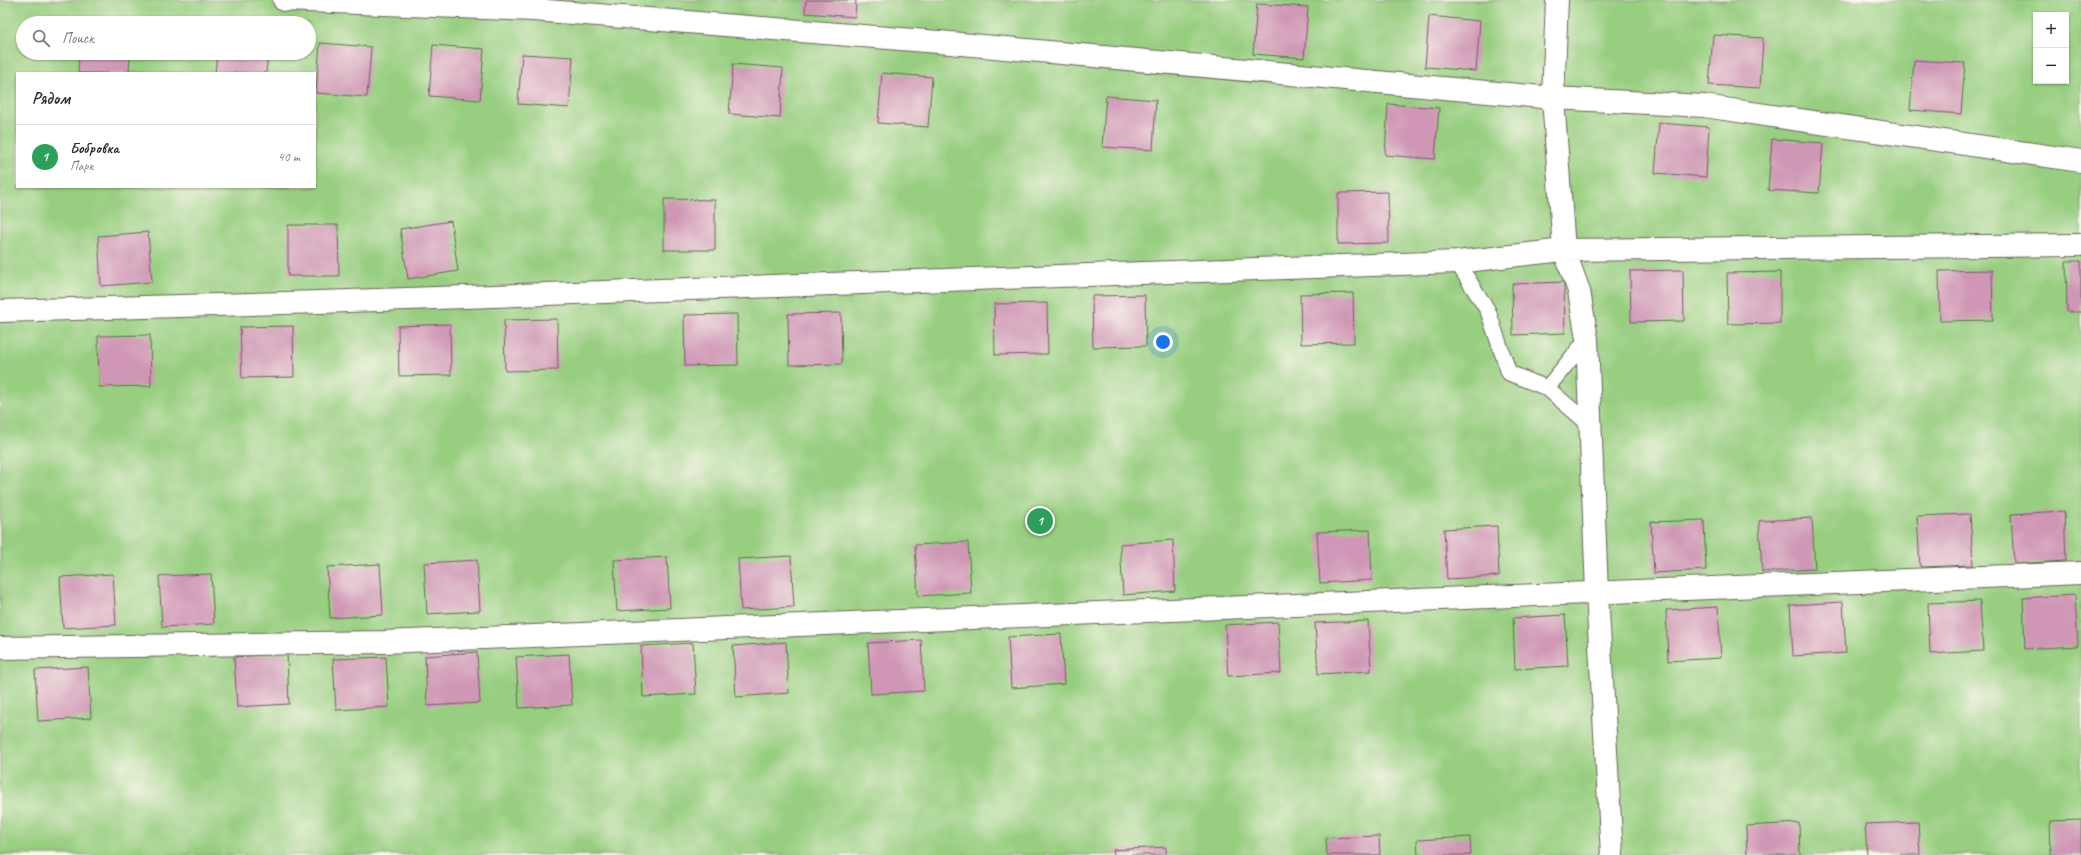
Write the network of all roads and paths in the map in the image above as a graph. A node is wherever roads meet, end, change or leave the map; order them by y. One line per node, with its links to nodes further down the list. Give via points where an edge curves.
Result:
1 (284, 0): 3 (street, via 534,10 899,38)
2 (1557, 0): 3 (street)
3 (1553, 98): 4 (street, via 1704,106); 6 (street)
4 (2081, 161)
5 (2081, 245): 6 (street)
6 (1564, 250): 7 (street); 9 (street, via 1579,291)
7 (1457, 262): 8 (street, via 320,302); 10 (lane, via 1488,311 1509,373)
8 (0, 310)
9 (1587, 339): 10 (lane); 11 (street)
10 (1547, 388): 11 (lane)
11 (1590, 425): 13 (street)
12 (2081, 573): 13 (street)
13 (1597, 593): 14 (street, via 384,642); 15 (street)
14 (0, 648)
15 (1612, 855)

